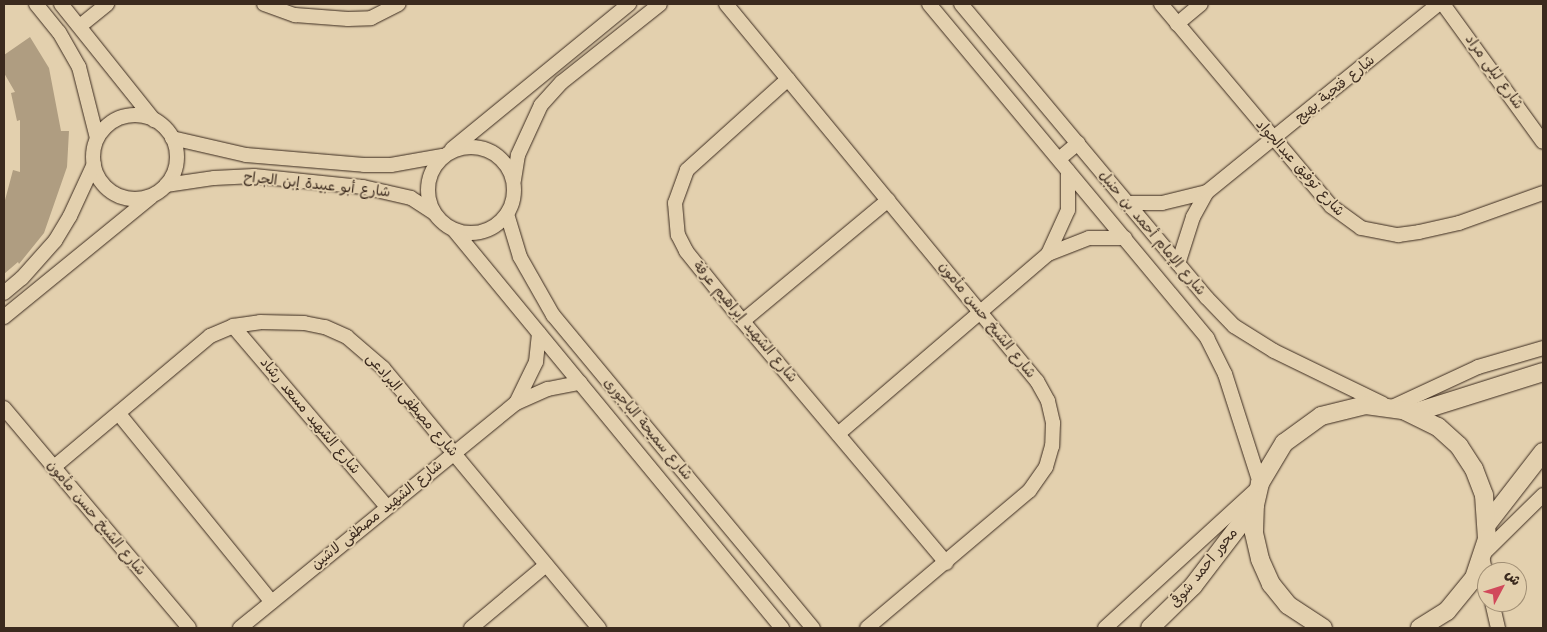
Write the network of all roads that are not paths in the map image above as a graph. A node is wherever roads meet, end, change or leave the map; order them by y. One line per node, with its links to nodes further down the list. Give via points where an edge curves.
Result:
1 (36, 4): 19 (street, via 59,32 79,67)
2 (61, 4): 16 (street)
3 (107, 4): 16 (street)
4 (264, 4): 5 (street, via 296,15 348,19 371,18)
5 (399, 4)
6 (629, 4): 24 (street, شارع أبو عبيدة إبن الجراح)
7 (660, 4): 28 (street, via 562,82 541,105 518,155)
8 (726, 4): 17 (street, شارع الشيخ حسن مأمون)
9 (929, 4): 25 (street, شارع الإمام أحمد بن حنبل)
10 (961, 4): 23 (street, شارع الإمام أحمد بن حنبل)
11 (1161, 4): 15 (street, شارع توفيق عبدالجواد)
12 (1201, 4): 15 (street)
13 (1438, 4): 21 (street, شارع فتحية بهيج)
14 (1443, 4): 22 (street, شارع ليلى مراد)
15 (1177, 24): 21 (street, شارع توفيق عبدالجواد)
16 (80, 26): 18 (street)
17 (788, 80): 32 (street, شارع الشيخ حسن مأمون); 43 (street, شارع الشهيد إبراهيم عرفة, via 700,156 679,186 675,203 678,235 686,252)
18 (154, 120): 19 (street, via 128,116 115,120); 20 (street)
19 (97, 138): 26 (street)
20 (172, 138): 24 (street, شارع أبو عبيدة إبن الجراح, via 199,147 246,154 364,165 391,165); 29 (street, via 176,163)
21 (1273, 139): 30 (street, شارع فتحية بهيج); 31 (street, شارع توفيق عبدالجواد, via 1345,219 1379,234 1405,234 1459,223)
22 (1543, 142)
23 (1078, 143): 25 (street); 33 (street, شارع الإمام أحمد بن حنبل)
24 (444, 155): 28 (street, via 462,147 479,147 495,153 507,165); 34 (street, via 432,169 428,183 428,199)
25 (1059, 159): 27 (street, شارع الإمام أحمد بن حنبل)
26 (94, 164): 29 (street, via 98,177 117,195 143,198); 40 (street, via 56,241)
27 (1068, 171): 37 (street, شارع الإمام أحمد بن حنبل); 38 (street, via 1068,210)
28 (514, 181): 35 (street, via 515,193)
29 (160, 189): 34 (street, شارع أبو عبيدة إبن الجراح, via 214,178 254,176 363,186 399,194); 42 (street)
30 (1207, 192): 33 (street, شارع فتحية بهيج, via 1162,203); 39 (street, شارع فتحية بهيج, via 1193,217)
31 (1543, 193)
32 (888, 200): 41 (street, شارع الشيخ حسن مأمون); 43 (street)
33 (1127, 203): 39 (street, شارع الإمام أحمد بن حنبل)
34 (434, 213): 36 (street)
35 (507, 214): 36 (street, via 484,232); 75 (street, شارع سميحة الباجورى, via 520,257 553,314)
36 (454, 230): 45 (street, شارع سميحة الباجورى)
37 (1125, 238): 38 (street, via 1089,238); 58 (street, شارع الإمام أحمد بن حنبل, via 1217,355)
38 (1048, 254): 41 (street)
39 (1178, 264): 50 (street, شارع الإمام أحمد بن حنبل, via 1234,326 1255,340)
40 (4, 293)
41 (980, 312): 54 (street); 65 (street, شارع الشيخ حسن مأمون, via 1037,381 1050,408 1052,446 1046,467 1029,492)
42 (4, 317)
43 (743, 321): 54 (street, شارع الشهيد إبراهيم عرفة)
44 (234, 326): 53 (street, شارع مصطفى البرادعى, via 210,336); 55 (street, شارع مصطفى البرادعى, via 304,323 325,327 347,337 383,368); 61 (street, شارع الشهيد مسعد رشاد)
45 (539, 333): 48 (street, شارع سميحة الباجورى); 49 (street, شارع الشهيد مصطفى لاشين, via 536,362)
46 (1543, 348): 50 (street, via 1478,367)
47 (1543, 372): 52 (main road)
48 (580, 383): 49 (street, شارع الشهيد مصطفى لاشين, via 548,388); 74 (street, شارع سميحة الباجورى)
49 (516, 403): 55 (street, شارع الشهيد مصطفى لاشين)
50 (1390, 407): 52 (main road); 58 (main road, via 1366,405 1321,416 1284,443)
51 (4, 408): 57 (street, شارع الشيخ حسن مأمون)
52 (1413, 413): 62 (main road, via 1438,427 1459,446 1474,469 1484,495)
53 (119, 414): 57 (street, شارع مصطفى البرادعى); 67 (street)
54 (838, 434): 65 (street, شارع الشهيد إبراهيم عرفة)
55 (453, 452): 61 (street, شارع الشهيد مصطفى لاشين); 66 (street, شارع مصطفى البرادعى)
56 (1543, 452): 62 (main road)
57 (54, 467): 70 (street, شارع الشيخ حسن مأمون)
58 (1259, 485): 60 (main road); 77 (street)
59 (1543, 495): 63 (street)
60 (1255, 505): 78 (main road, محور احمد شوقى, via 1194,586); 79 (main road, via 1254,532 1260,559 1271,584 1288,605)
61 (386, 506): 67 (street, شارع الشهيد مصطفى لاشين)
62 (1488, 523): 63 (main road)
63 (1483, 555): 64 (street); 80 (main road, via 1462,596 1447,611)
64 (1484, 562)
65 (946, 563): 76 (street, شارع الشيخ حسن مأمون)
66 (546, 565): 69 (street); 73 (street, شارع مصطفى البرادعى)
67 (272, 602): 71 (street, شارع الشهيد مصطفى لاشين)
68 (1494, 612): 81 (street)
69 (486, 624): 72 (street)
70 (188, 628)
71 (240, 628)
72 (471, 628)
73 (599, 628)
74 (782, 628)
75 (813, 628)
76 (867, 628)
77 (1105, 628)
78 (1150, 628)
79 (1323, 628)
80 (1420, 628)
81 (1498, 628)

